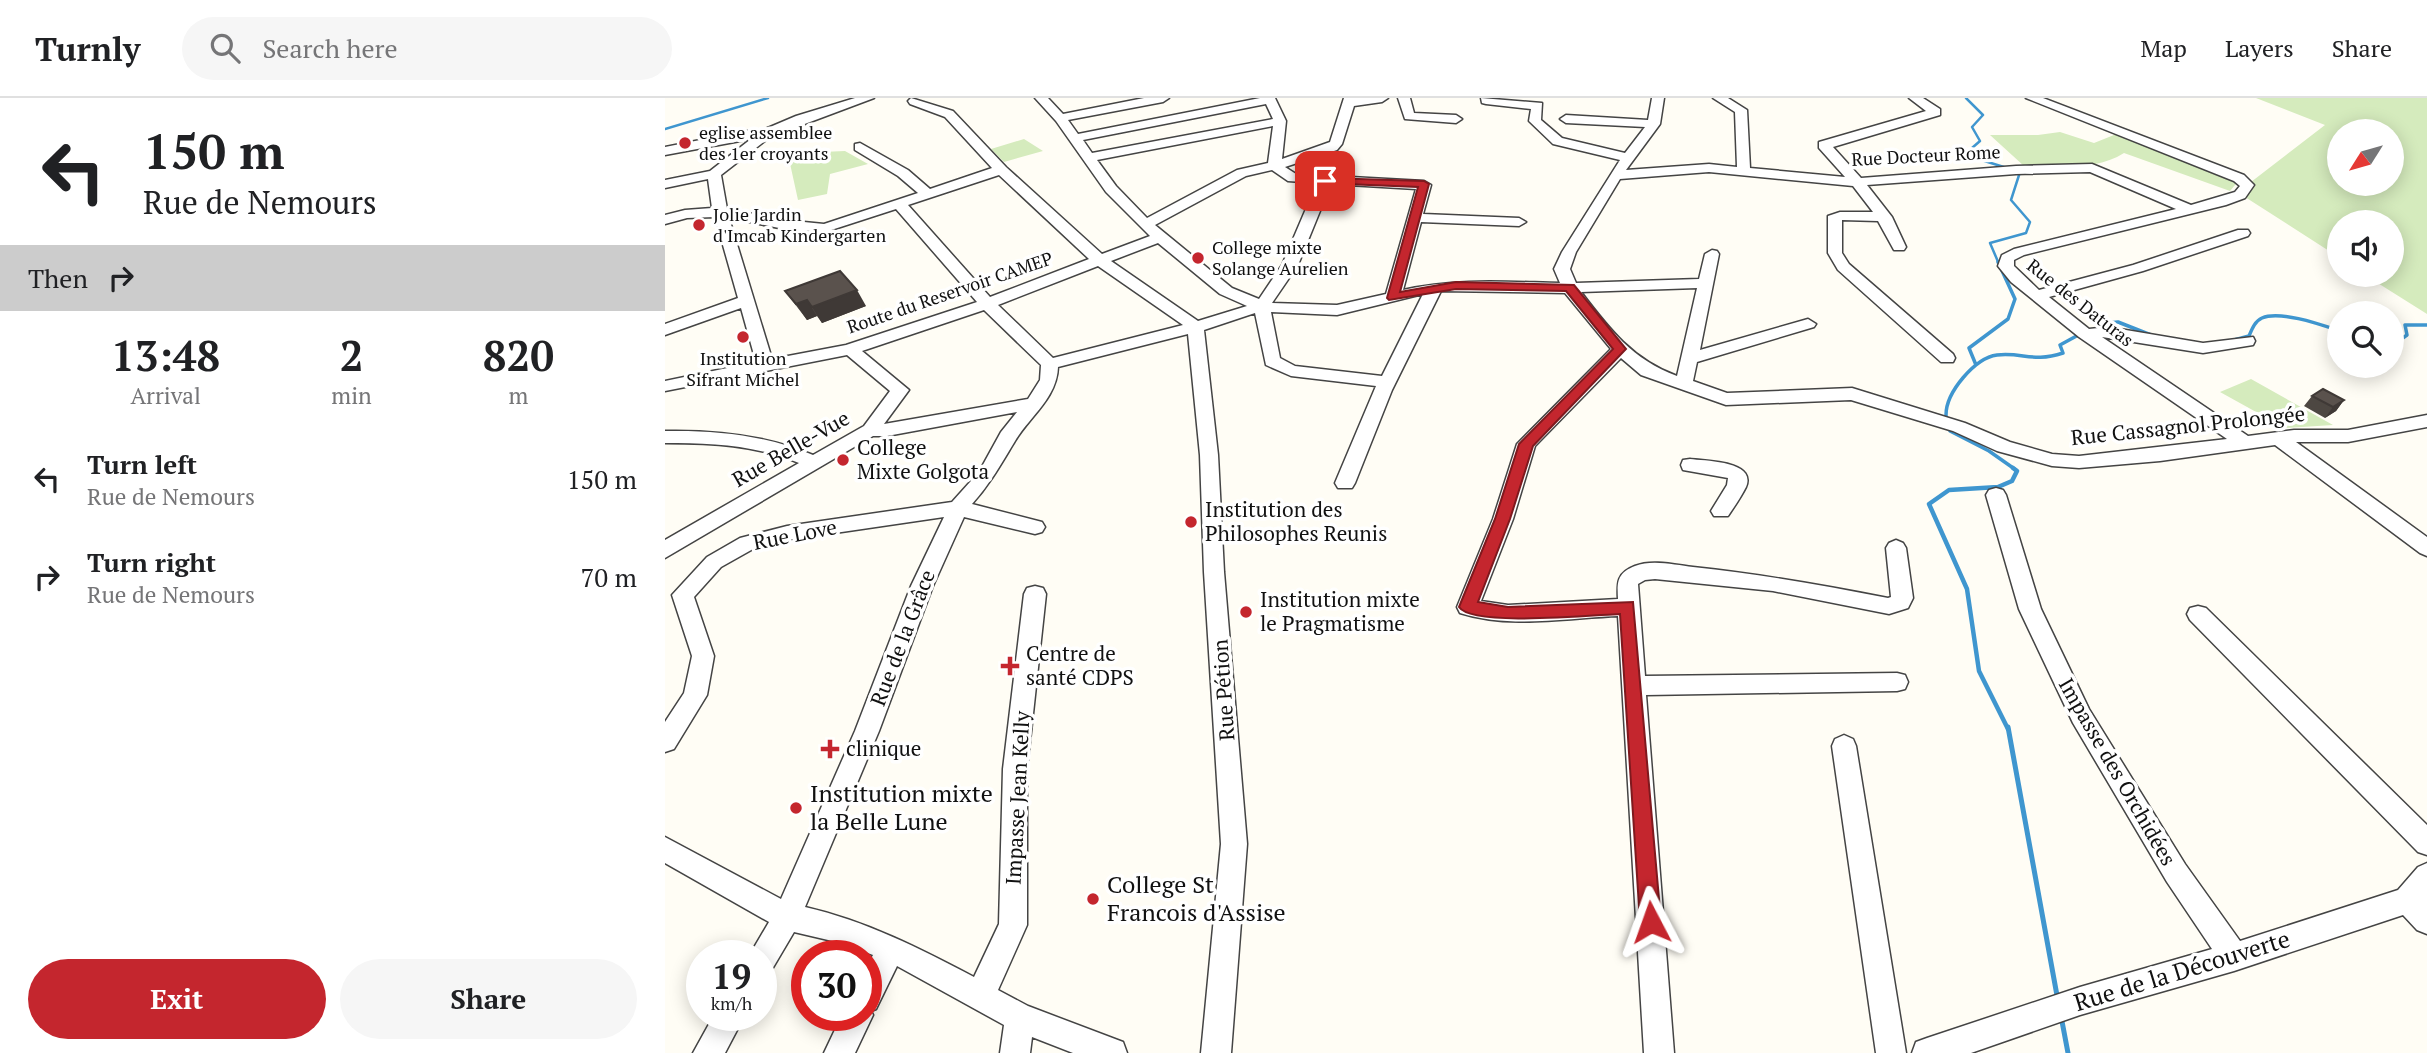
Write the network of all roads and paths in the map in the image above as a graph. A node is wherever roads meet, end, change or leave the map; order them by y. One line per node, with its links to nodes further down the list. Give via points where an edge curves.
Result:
1 (868, 98): 19 (street)
2 (1163, 98): 14 (street)
3 (1382, 98): 11 (street)
4 (1404, 98): 15 (street, via 1409,116)
5 (1658, 98): 18 (street)
6 (1719, 98): 27 (street, via 1741,110)
7 (1915, 98): 31 (street, via 1936,112 1824,145)
8 (2032, 98): 35 (street, Rue des Daturas, via 2247,185 2240,195)
9 (1048, 99): 14 (street)
10 (1268, 99): 17 (street); 20 (street)
11 (1350, 100): 25 (street, via 1336,144)
12 (914, 101): 26 (street, via 949,114)
13 (1484, 102): 24 (street, via 1538,106 1535,121 1558,141)
14 (1060, 118): 20 (street)
15 (1457, 119)
16 (1566, 119): 18 (street)
17 (1280, 121): 23 (street); 25 (street)
18 (1654, 124): 24 (street)
19 (765, 134): 22 (street); 28 (street)
20 (1075, 138): 23 (street)
21 (860, 147): 33 (street)
22 (665, 151)
23 (1089, 158): 41 (street)
24 (1630, 158): 29 (street)
25 (1274, 166): 30 (street, via 1293,178); 41 (street, via 1242,173)
26 (1001, 170): 33 (street); 46 (street)
27 (1743, 171): 29 (street, Rue Docteur Rome); 31 (street, Rue Docteur Rome)
28 (714, 174): 32 (street); 36 (street)
29 (1615, 175): 49 (street, via 1569,252 1563,269)
30 (1325, 181): 38 (street, via 1420,182 1424,186); 54 (street, via 1290,265)
31 (1859, 182): 35 (street, Rue Docteur Rome, via 2092,168); 37 (street)
32 (665, 184)
33 (926, 193): 34 (street)
34 (898, 203): 36 (street, via 845,223 808,229); 53 (street)
35 (2190, 210): 50 (street, Rue des Daturas, via 2007,258 2006,266 2016,279)
36 (720, 211): 39 (street, via 694,211); 52 (street)
37 (1885, 217): 44 (street); 62 (street, via 1833,219 1836,257)
38 (1416, 218): 40 (street); 51 (street)
39 (665, 220)
40 (1519, 222)
41 (1146, 225): 43 (street)
42 (2243, 233): 50 (street)
43 (1160, 237): 46 (street, Route du Reservoir CAMEP); 54 (street, via 1226,291)
44 (1899, 247)
45 (1712, 254): 47 (street)
46 (1099, 260): 53 (street, Route du Reservoir CAMEP); 56 (street)
47 (1705, 283): 49 (street); 63 (street)
48 (1436, 288): 49 (street); 51 (street); 66 (street)
49 (1570, 288): 61 (street)
50 (2038, 295): 58 (street, Rue des Daturas)
51 (1393, 298): 54 (street, via 1337,310)
52 (747, 300): 57 (street); 65 (street)
53 (986, 304): 60 (street, Route du Reservoir CAMEP); 64 (street)
54 (1262, 306): 56 (street); 66 (street, via 1272,361 1291,372)
55 (1808, 324): 63 (street)
56 (1196, 327): 64 (street); 110 (street, Rue Pétion, via 1209,455 1234,844)
57 (665, 330)
58 (2085, 334): 59 (street, via 2108,332 2209,348); 74 (street, Rue des Daturas)
59 (2247, 341)
60 (849, 349): 65 (street, Route du Reservoir CAMEP); 71 (street, via 900,390)
61 (1620, 349): 67 (street, via 1647,371); 86 (street, via 1526,444 1468,607 1508,613)
62 (1947, 358)
63 (1689, 359): 67 (street)
64 (1050, 364): 69 (street, Rue de la Grâce, via 1049,380)
65 (766, 366): 68 (street, Route du Reservoir CAMEP)
66 (1388, 382): 77 (street)
67 (1684, 385): 74 (street, Rue Cassagnol Prolongée, via 1726,399 1852,394 2052,460 2079,462)
68 (665, 386)
69 (1033, 404): 71 (street, Rue Belle-Vue); 79 (street, Rue de la Grâce, via 986,476)
70 (2427, 421): 73 (street, Rue Cassagnol Prolongée, via 2348,436)
71 (870, 430): 75 (street, Rue Belle-Vue)
72 (665, 437): 75 (street, via 730,437)
73 (2278, 438): 74 (street, Rue Cassagnol Prolongée); 83 (street)
74 (2246, 444)
75 (813, 462): 84 (street, Rue Belle-Vue)
76 (1690, 465): 80 (street, via 1738,476)
77 (1345, 483)
78 (1996, 495): 100 (street, Impasse des Orchidées, via 2029,609 2081,716 2176,873)
79 (958, 508): 81 (street); 90 (street, Rue Love, via 787,533 747,543 714,562 683,596 703,656 695,695); 96 (street, Rue de la Grâce)
80 (1721, 511)
81 (1035, 527)
82 (1896, 548): 86 (street, via 1902,598 1895,605 1773,583 1655,571 1640,572 1627,580)
83 (2427, 548)
84 (665, 550)
85 (1035, 594): 102 (street, Impasse Jean Kelly, via 1015,768 1013,925)
86 (1628, 607): 89 (street)
87 (2198, 614): 92 (street)
88 (1897, 682): 89 (street)
89 (1636, 686): 111 (street)
90 (665, 743)
91 (1844, 746): 112 (street)
92 (2427, 843)
93 (665, 849): 96 (street)
94 (2427, 876): 95 (street)
95 (2407, 900): 97 (street); 100 (street, Rue de la Découverte)
96 (787, 917): 98 (street, Rue de la Grâce); 99 (street, via 841,929)
97 (2427, 920)
98 (773, 940)
99 (891, 948): 101 (street); 102 (street)
100 (2234, 957): 113 (street, Rue de la Découverte, via 2080,1001)
101 (882, 966)
102 (980, 996): 103 (street)
103 (1020, 1018): 108 (street); 109 (street)
104 (721, 1031): 106 (street)
105 (850, 1031): 107 (street)
106 (708, 1053)
107 (839, 1053)
108 (1015, 1053)
109 (1112, 1053)
110 (1216, 1053)
111 (1659, 1053)
112 (1891, 1053)
113 (1927, 1053)

